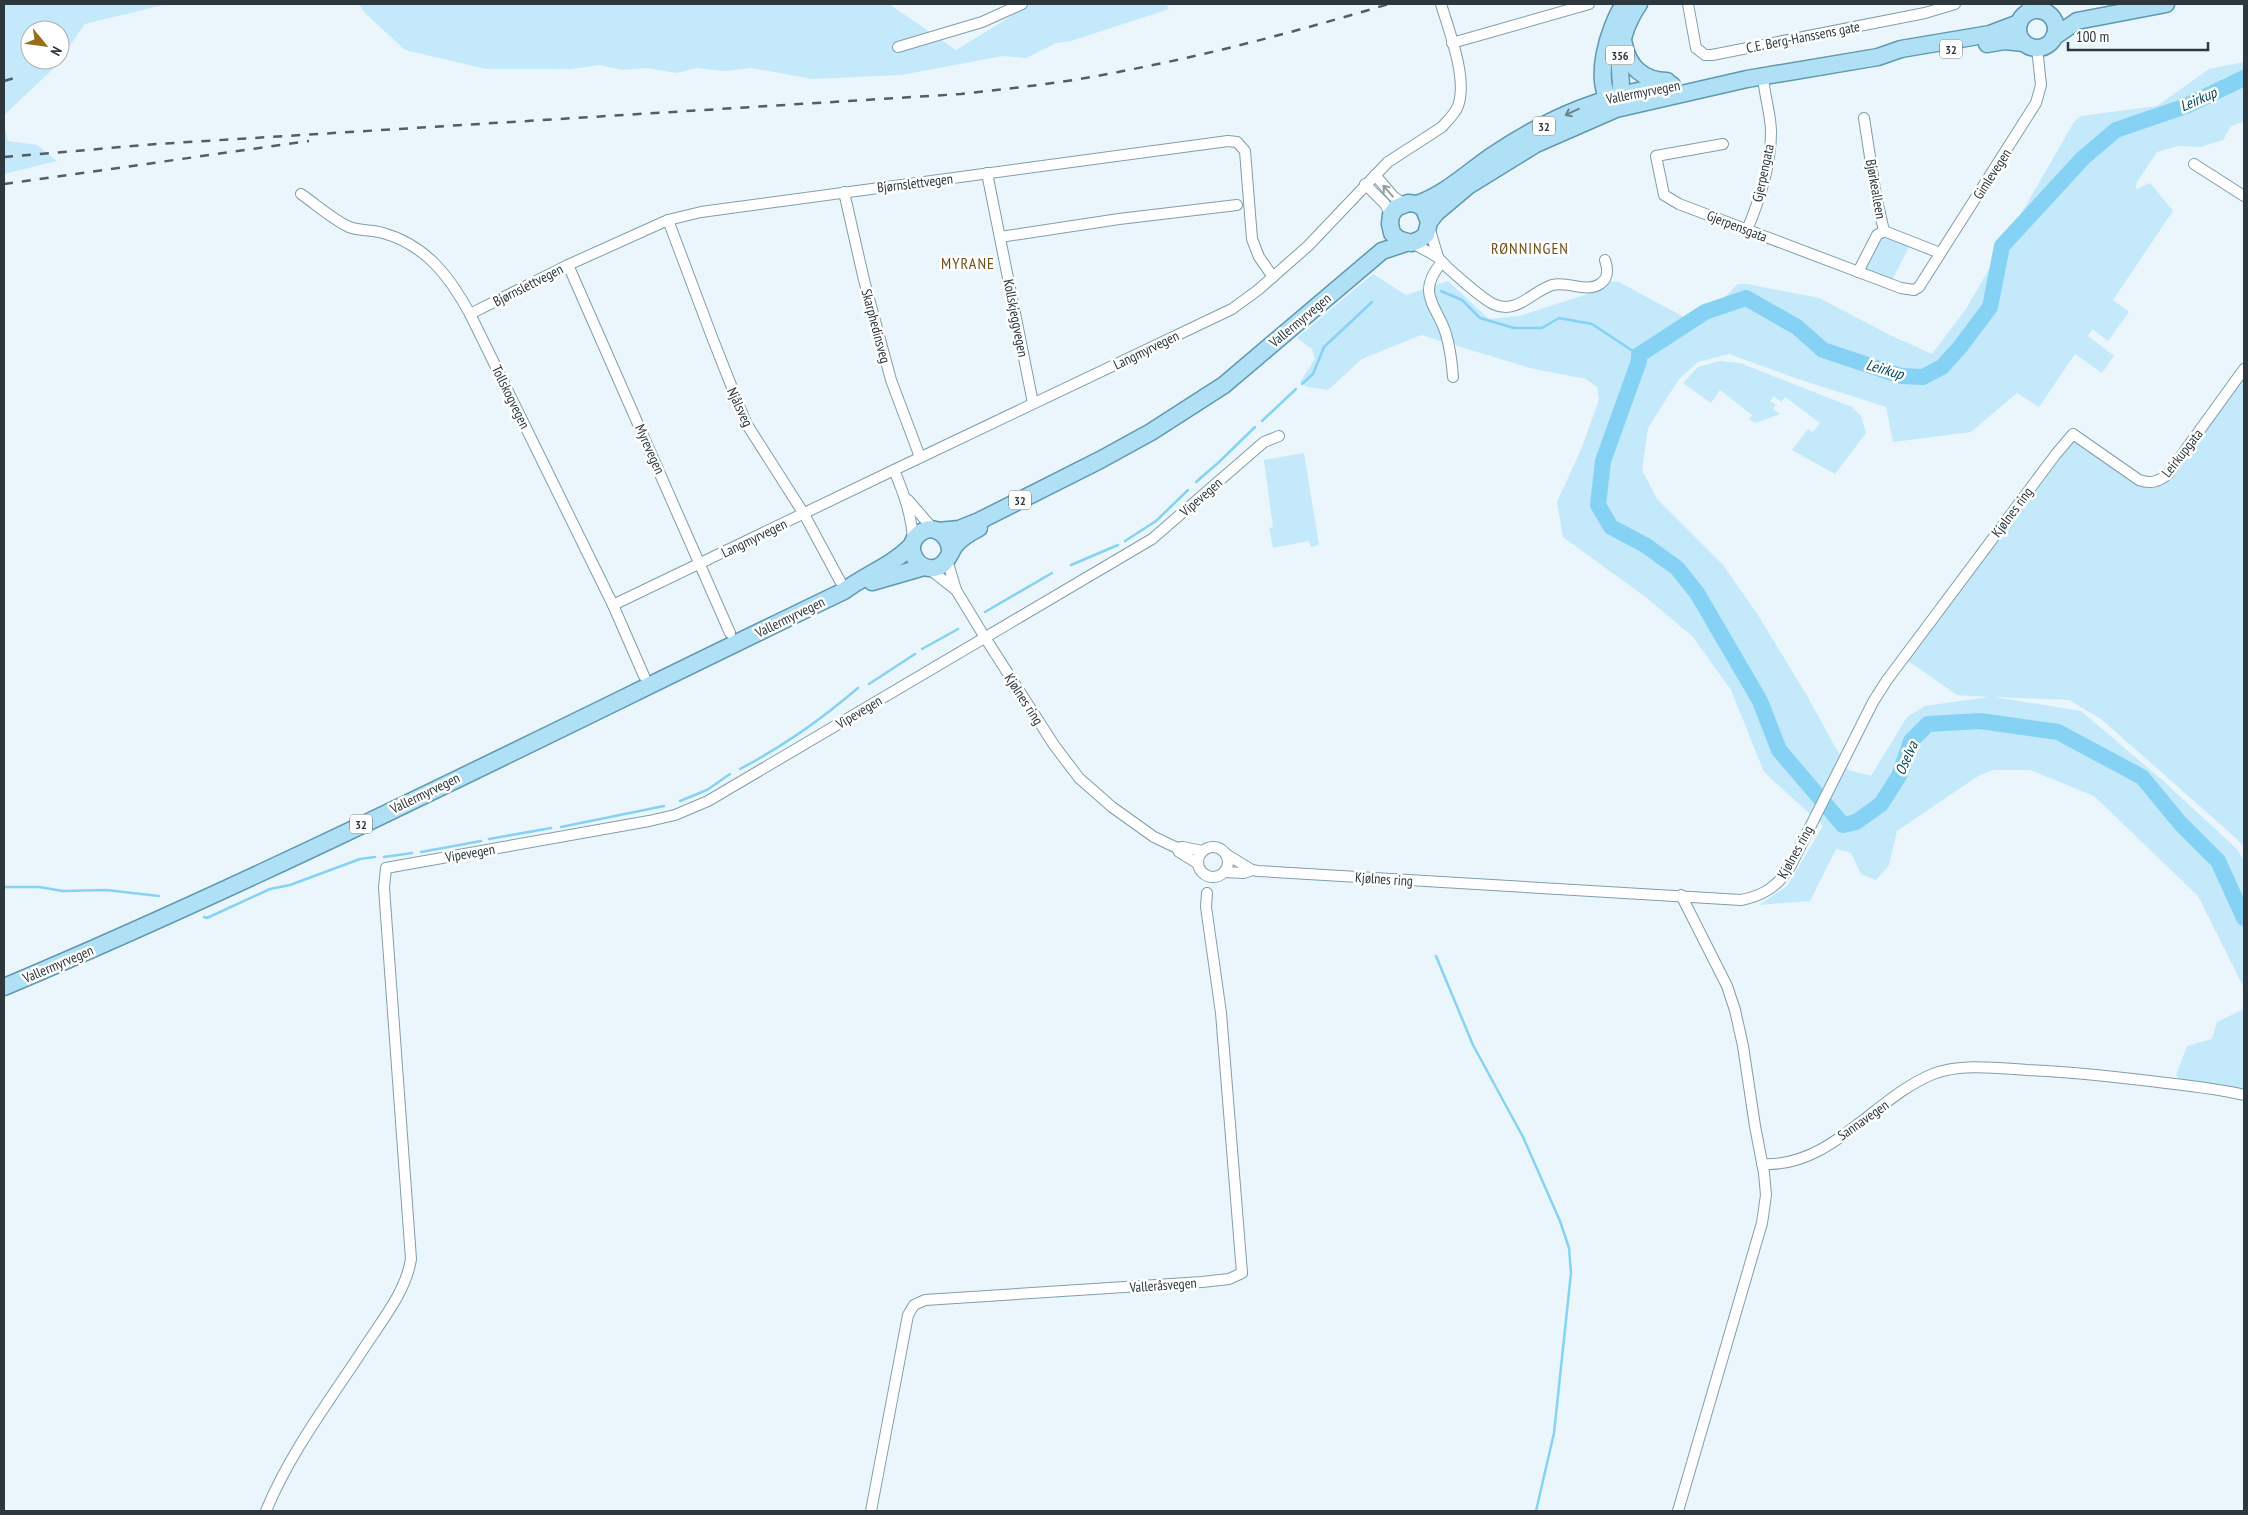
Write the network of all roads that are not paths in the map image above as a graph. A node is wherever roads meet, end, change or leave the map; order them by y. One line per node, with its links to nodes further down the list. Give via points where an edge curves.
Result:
1 (1022, 4): 16 (street, via 982,22)
2 (1441, 4): 14 (street)
3 (1589, 4): 14 (street)
4 (1624, 4): 21 (main road, 356, via 1606,43 1604,82)
5 (1639, 4): 12 (main road, 356)
6 (1688, 4): 7 (street, C.E. Berg-Hanssens gate, via 1696,48 1712,56 1932,12)
7 (1955, 4)
8 (2166, 4): 11 (main road, 32)
9 (2047, 11): 10 (main road, 32); 11 (main road, 32); 13 (main road, via 2055,27)
10 (2025, 14): 15 (main road, via 2019,34); 17 (main road, Vallermyrvegen / 32, via 1990,34 1901,49)
11 (2076, 21): 13 (main road, 32)
12 (1623, 34): 19 (main road, 32, via 1627,57 1638,71 1653,80); 21 (main road, 356)
13 (2054, 38): 15 (main road, 32, via 2046,45)
14 (1452, 43): 26 (street, Langmyrvegen, via 1461,86 1455,112 1442,127 1401,152)
15 (2030, 45): 17 (main road, Vallermyrvegen / 32, via 2005,41 1903,57); 40 (street, Gimlevegen, via 2040,62 2041,85 2036,103)
16 (898, 47)
17 (1878, 57): 18 (main road, Vallermyrvegen / 32)
18 (1747, 79): 19 (main road, Vallermyrvegen / 32, via 1725,77); 21 (main road, Vallermyrvegen / 32)
19 (1686, 83): 21 (main road, Vallermyrvegen / 32)
20 (1764, 86): 36 (street, Gjerpengata, via 1771,142 1763,187)
21 (1615, 100): 31 (main road, Vallermyrvegen / 32, one-way to 31, via 1528,134 1445,191); 35 (main road, Vallermyrvegen / 32, via 1516,155 1452,198)
22 (1864, 118): 37 (street, Bjørkealleen)
23 (1723, 144): 36 (street, Gjerpensgata, via 1656,156 1661,187 1664,195 1674,202)
24 (2194, 164): 30 (street)
25 (987, 173): 28 (street, Bjørnslettvegen); 38 (street, Kollskjeggvegen); 45 (street, Bjørnslettvegen, via 1237,142 1245,151 1254,244)
26 (1375, 175): 27 (street, Langmyrvegen); 31 (street, one-way to 26, via 1393,196)
27 (1365, 184): 34 (street, via 1385,204); 45 (street, Langmyrvegen, via 1320,234)
28 (844, 192): 33 (street, Bjørnslettvegen, via 700,212); 54 (street, Skarphedinsveg, via 891,380)
29 (301, 194): 47 (street, Tollskogvegen, via 347,226 403,240 424,252 440,267)
30 (2244, 196)
31 (1410, 204): 34 (main road, 32, via 1396,208); 35 (main road, via 1427,213)
32 (1237, 205): 38 (street)
33 (668, 220): 43 (street, Bjørnslettvegen); 58 (street, Njålsveg, via 746,423)
34 (1390, 220): 39 (main road, via 1395,236); 50 (main road, Vallermyrvegen / 32, via 1381,240 1365,256 1218,379)
35 (1429, 224): 39 (main road, 32, via 1422,238); 41 (street)
36 (1747, 230): 44 (street, Gjerpensgata)
37 (1884, 231): 40 (street, Bjørkealleen); 44 (street, via 1877,236)
38 (1000, 237): 51 (street, Kollskjeggvegen)
39 (1408, 243): 41 (street); 50 (main road, Vallermyrvegen / 32, via 1382,252 1224,385)
40 (1940, 253): 46 (street, Gimlevegen)
41 (1440, 260): 42 (street, via 1483,297 1507,307 1518,306 1551,286 1563,283 1587,288 1599,285 1606,278); 49 (street, via 1433,275 1430,299 1447,336)
42 (1605, 260)
43 (568, 265): 47 (street, Bjørnslettvegen); 62 (street, Myrevegen)
44 (1858, 272): 46 (street, Gjerpensgata)
45 (1273, 277): 51 (street, Langmyrvegen, via 1232,309)
46 (1914, 290)
47 (470, 314): 66 (street, Tollskogvegen)
48 (2244, 368): 53 (street, Leirkupgata, via 2168,474 2160,480 2150,484 2139,480 2074,434)
49 (1453, 377)
50 (1196, 402): 55 (main road, Vallermyrvegen / 32)
51 (1033, 403): 54 (street, Langmyrvegen)
52 (1279, 436): 68 (street, Vipevegen, via 1264,442 1152,538)
53 (2056, 454): 77 (street, Kjølnes ring, via 1887,680 1790,866 1777,884 1753,898 1741,900)
54 (920, 457): 56 (street, Langmyrvegen)
55 (1100, 460): 59 (main road, Vallermyrvegen / 32, via 968,526); 61 (main road, Vallermyrvegen / 32, via 1058,488 972,532)
56 (894, 470): 57 (street); 58 (street, Langmyrvegen)
57 (906, 498): 59 (street); 60 (street)
58 (804, 514): 62 (street, Langmyrvegen); 64 (street, Njålsveg)
59 (936, 531): 60 (main road, 32, via 922,532); 61 (main road, via 948,539)
60 (913, 543): 63 (main road, via 914,558); 64 (main road, Vallermyrvegen / 32, via 896,561)
61 (948, 556): 63 (main road, 32, via 941,565); 65 (street, Kjølnes ring)
62 (701, 564): 66 (street, Langmyrvegen); 67 (street, Myrevegen)
63 (926, 567): 64 (main road, Vallermyrvegen / 32); 65 (street, Kjølnes ring)
64 (842, 586): 78 (main road, Vallermyrvegen / 32, via 282,862)
65 (956, 590): 68 (street, Kjølnes ring)
66 (613, 605): 69 (street, Tollskogvegen)
67 (730, 633)
68 (984, 636): 70 (street, Kjølnes ring, via 1079,778 1154,837); 81 (street, Vipevegen, via 722,794 675,815 386,868 384,888 411,1259 409,1274 389,1311 306,1437)
69 (644, 676)
70 (1177, 848): 71 (street, Kjølnes ring); 73 (street, Kjølnes ring)
71 (1202, 851): 72 (street, via 1212,846); 73 (street)
72 (1226, 854): 74 (street, Kjølnes ring); 75 (street, via 1228,861)
73 (1197, 863): 75 (street, via 1201,873 1208,877)
74 (1252, 870): 75 (street, Kjølnes ring); 77 (street, Kjølnes ring)
75 (1224, 872)
76 (1207, 893): 82 (street, Valleråsvegen, via 1206,907 1221,1013 1242,1273 1229,1279 1202,1282 925,1300 914,1305 908,1315)
77 (1681, 895): 80 (street, via 1732,999)
78 (4, 987)
79 (2244, 1096): 80 (street, Sannavegen, via 2085,1073 1948,1069 1916,1083 1806,1157 1789,1163)
80 (1762, 1164): 83 (street, via 1765,1214)
81 (266, 1511)
82 (872, 1511)
83 (1678, 1511)

